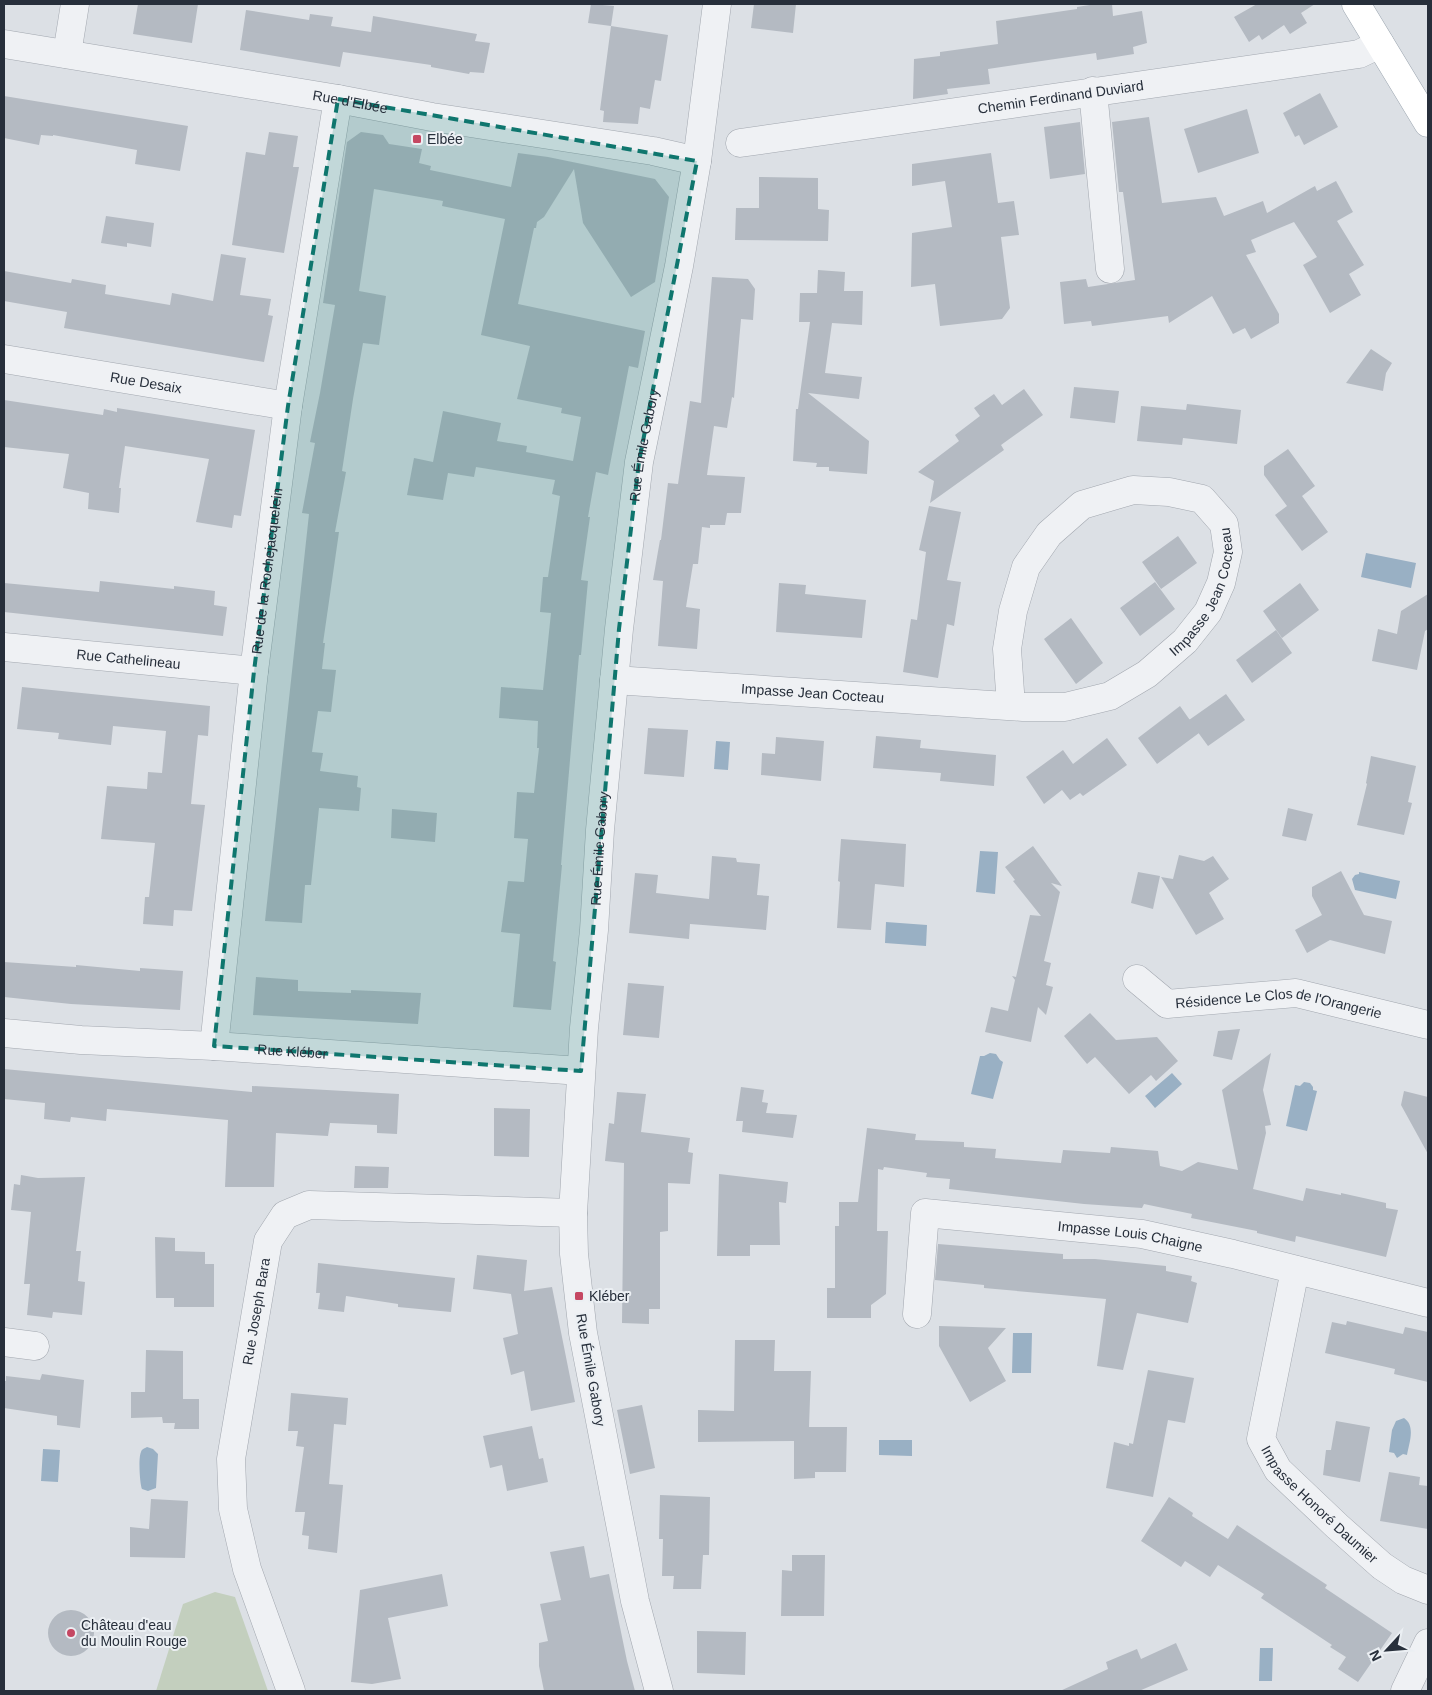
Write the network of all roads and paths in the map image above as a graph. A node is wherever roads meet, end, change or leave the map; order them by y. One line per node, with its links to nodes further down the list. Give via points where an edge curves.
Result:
1 (75, 4): 6 (street)
2 (717, 4): 11 (street, Rue Émile Gabory)
3 (1356, 4): 5 (main road)
4 (4, 44): 6 (street, Rue d'Elbée)
5 (1380, 44): 7 (street, Chemin Ferdinand Duviard, via 1358,54); 9 (main road)
6 (67, 54): 8 (street, Rue d'Elbée)
7 (1093, 91): 10 (street, Chemin Ferdinand Duviard); 12 (street)
8 (338, 99): 11 (street, Rue d'Elbée, via 654,151); 14 (street, Rue de la Rochejacquelein)
9 (1428, 123)
10 (740, 143)
11 (697, 161): 17 (street, Rue Émile Gabory, via 679,266 638,462)
12 (1110, 269)
13 (4, 360): 14 (street, Rue Desaix)
14 (288, 406): 16 (street, Rue de la Rochejacquelein)
15 (4, 647): 16 (street, Rue Cathelineau)
16 (254, 671): 22 (street, Rue de la Rochejacquelein)
17 (614, 680): 18 (street, Impasse Jean Cocteau); 23 (street, Rue Émile Gabory)
18 (1011, 706): 18 (street, Impasse Jean Cocteau, via 1065,707 1110,696 1147,674 1185,641 1208,612 1221,583 1228,552 1224,524 1202,499 1169,492 1132,490 1082,505 1049,534 1026,568 1013,611 1008,649)
19 (1137, 979): 20 (street, Résidence Le Clos de l'Orangerie, via 1167,1004 1296,993)
20 (1428, 1024)
21 (4, 1032): 22 (street, Rue Kléber, via 81,1040)
22 (214, 1046): 23 (street, Rue Kléber)
23 (581, 1071): 24 (street, Rue Émile Gabory)
24 (573, 1213): 32 (street, Rue Joseph Bara, via 309,1205 286,1215 268,1241 231,1459 233,1509 247,1569); 33 (street, Rue Émile Gabory, via 583,1333 635,1601)
25 (1295, 1270): 26 (street, Impasse Louis Chaigne); 27 (street, Impasse Louis Chaigne, via 1142,1234 925,1213); 30 (street, Impasse Honoré Daumier, via 1261,1439 1278,1470 1343,1532 1382,1566 1403,1580)
26 (1428, 1303)
27 (917, 1314)
28 (4, 1342): 29 (street)
29 (35, 1346)
30 (1428, 1590)
31 (1428, 1643): 34 (street)
32 (291, 1691)
33 (659, 1691)
34 (1405, 1691)

